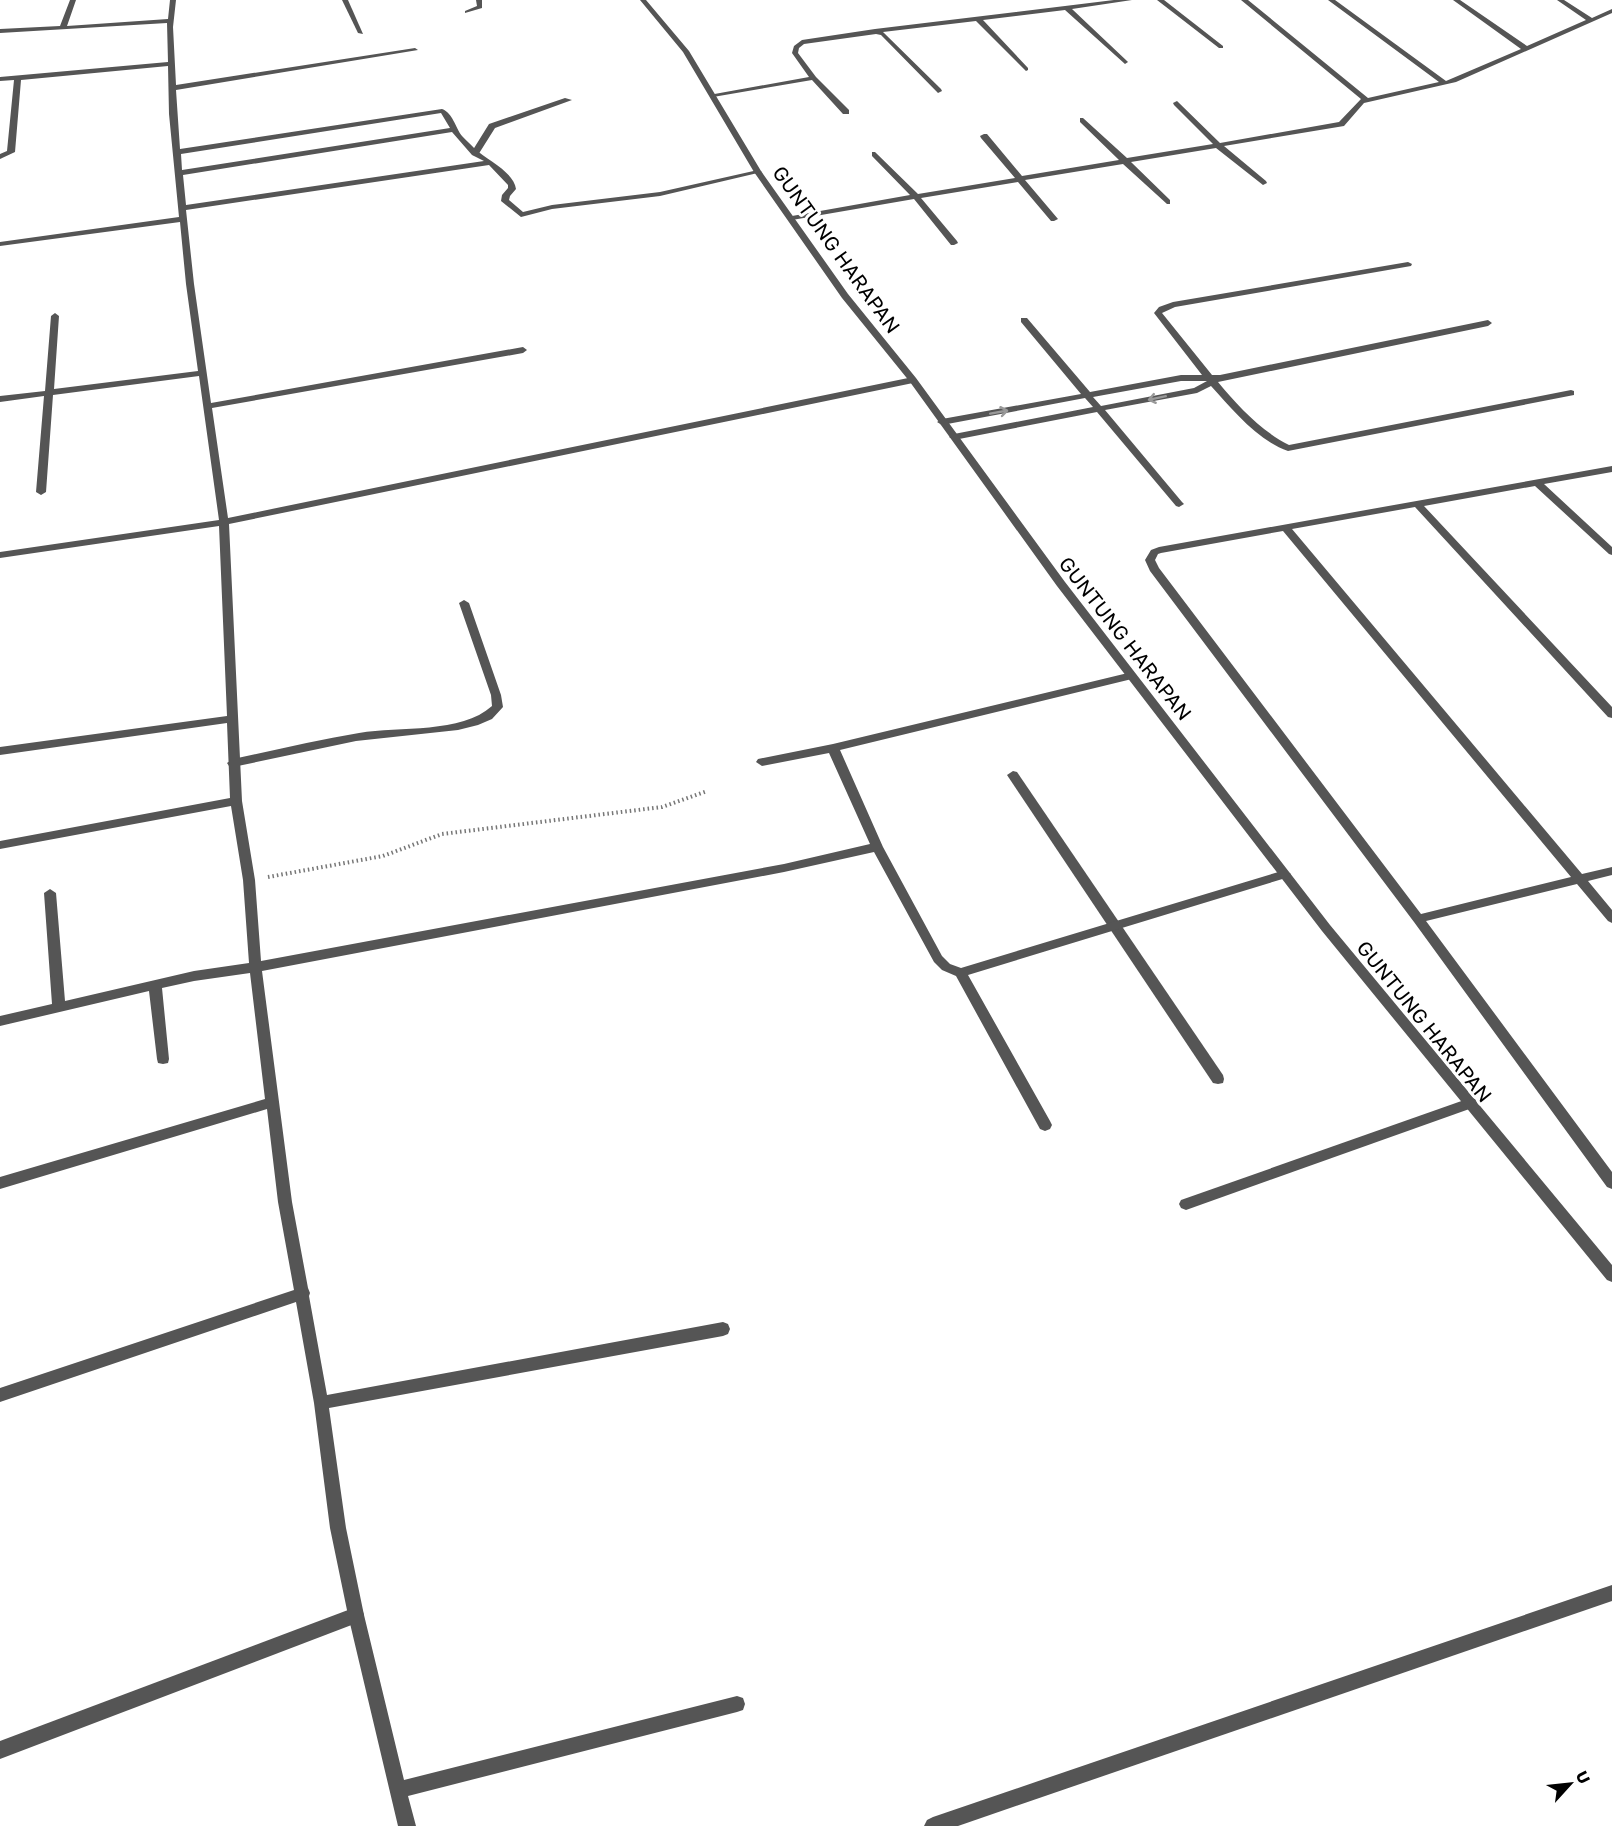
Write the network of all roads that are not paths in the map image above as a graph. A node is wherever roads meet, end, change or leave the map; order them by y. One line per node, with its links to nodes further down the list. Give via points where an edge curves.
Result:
1 (73, 0): 18 (street)
2 (173, 0): 17 (street)
3 (345, 0): 21 (street)
4 (479, 0): 14 (street, via 480,8)
5 (643, 0): 34 (street, GUNTUNG HARAPAN, via 686,51)
6 (1129, 0): 12 (street)
7 (1160, 0): 22 (street)
8 (1244, 0): 36 (street)
9 (1331, 0): 31 (street)
10 (1456, 0): 23 (street)
11 (1560, 0): 16 (street)
12 (1067, 8): 15 (street); 25 (street)
13 (1612, 11): 16 (street)
14 (467, 12)
15 (978, 19): 20 (street); 27 (street)
16 (1591, 20): 23 (street)
17 (171, 21): 18 (street); 26 (street)
18 (63, 27): 19 (street)
19 (0, 32)
20 (867, 32): 29 (street, via 810,40 796,47 795,53); 33 (street, via 883,34)
21 (361, 33)
22 (1221, 47)
23 (1527, 48): 31 (street)
24 (415, 50): 32 (street)
25 (1125, 62)
26 (171, 64): 28 (street); 32 (street)
27 (1026, 69)
28 (18, 78): 30 (street); 46 (street, via 11,152)
29 (814, 78): 34 (street); 38 (street)
30 (0, 79)
31 (1445, 82): 36 (street)
32 (172, 88): 43 (street)
33 (938, 91)
34 (712, 95): 49 (street, GUNTUNG HARAPAN)
35 (568, 100): 44 (street, via 492,126)
36 (1366, 100): 42 (street, via 1341,124)
37 (1177, 103): 42 (street)
38 (846, 112)
39 (1083, 120): 47 (street)
40 (454, 130): 43 (street, via 444,112 436,111); 44 (street); 50 (street)
41 (984, 136): 51 (street)
42 (1219, 146): 47 (street); 52 (street)
43 (178, 152): 50 (street)
44 (476, 153): 48 (street)
45 (875, 154): 53 (street)
46 (0, 157)
47 (1127, 161): 51 (street); 54 (street)
48 (491, 162): 49 (street, via 512,185 505,201 521,215 552,207 660,194); 55 (street)
49 (758, 172): 56 (street, GUNTUNG HARAPAN)
50 (180, 173): 55 (street)
51 (1019, 178): 53 (street); 57 (street)
52 (1263, 183)
53 (915, 195): 56 (street); 58 (street)
54 (1167, 202)
55 (184, 214): 59 (street); 65 (street)
56 (792, 218): 67 (street, GUNTUNG HARAPAN, via 845,296)
57 (1054, 219)
58 (954, 243)
59 (0, 244)
60 (1408, 264): 66 (street, via 1159,310 1159,315)
61 (55, 316): 68 (street)
62 (1024, 320): 70 (street)
63 (1488, 323): 66 (street)
64 (523, 350): 72 (street)
65 (202, 373): 68 (street); 72 (street)
66 (1214, 379): 69 (street, via 1273,441 1294,448); 70 (street, via 1181,378); 73 (street, one-way to 73, via 1197,390)
67 (913, 380): 74 (street, GUNTUNG HARAPAN); 81 (street)
68 (49, 393): 71 (street); 78 (street)
69 (1571, 393)
70 (1085, 396): 73 (street); 74 (street, one-way to 70)
71 (0, 399)
72 (209, 406): 81 (street)
73 (1097, 410): 75 (street); 79 (street)
74 (942, 422): 75 (street, GUNTUNG HARAPAN)
75 (954, 437): 86 (street, GUNTUNG HARAPAN)
76 (1612, 469): 77 (street)
77 (1536, 482): 80 (street); 83 (street)
78 (40, 492)
79 (1179, 504)
80 (1418, 505): 82 (street); 87 (street)
81 (224, 522): 84 (street); 88 (street)
82 (1286, 528): 99 (street); 102 (street, via 1159,550 1152,555 1151,564)
83 (1612, 552)
84 (0, 555)
85 (464, 603): 92 (street, via 496,695 495,711 480,720 450,728 374,734)
86 (1132, 676): 89 (street); 98 (street, GUNTUNG HARAPAN)
87 (1612, 714)
88 (231, 719): 90 (street); 92 (street)
89 (833, 748): 91 (street); 96 (street)
90 (0, 751)
91 (762, 762)
92 (233, 763): 94 (street)
93 (1013, 776): 103 (street)
94 (236, 801): 95 (street); 104 (street, via 249,880)
95 (0, 845)
96 (877, 847): 104 (street, via 784,868); 105 (street, via 938,959 946,968)
97 (1612, 871): 99 (street)
98 (1285, 874): 103 (street); 112 (street, GUNTUNG HARAPAN)
99 (1579, 879): 101 (street); 102 (street)
100 (50, 893): 107 (street)
101 (1612, 918)
102 (1418, 919): 115 (street)
103 (1113, 926): 105 (street); 110 (street)
104 (255, 967): 106 (street); 111 (street)
105 (960, 973): 113 (street)
106 (155, 985): 107 (street); 109 (street)
107 (59, 1007): 108 (street)
108 (0, 1021)
109 (162, 1059)
110 (1218, 1079)
111 (273, 1102): 114 (street); 118 (street, via 285,1202)
112 (1470, 1103): 116 (street); 117 (street, GUNTUNG HARAPAN)
113 (1045, 1125)
114 (0, 1183)
115 (1612, 1183)
116 (1186, 1204)
117 (1612, 1276)
118 (303, 1293): 120 (street); 121 (street)
119 (723, 1329): 121 (street)
120 (0, 1395)
121 (321, 1403): 123 (street, via 338,1528)
122 (1612, 1593): 128 (street)
123 (356, 1616): 125 (street); 126 (street)
124 (737, 1704): 126 (street)
125 (0, 1750)
126 (397, 1790): 127 (street)
127 (407, 1826)
128 (933, 1826)

